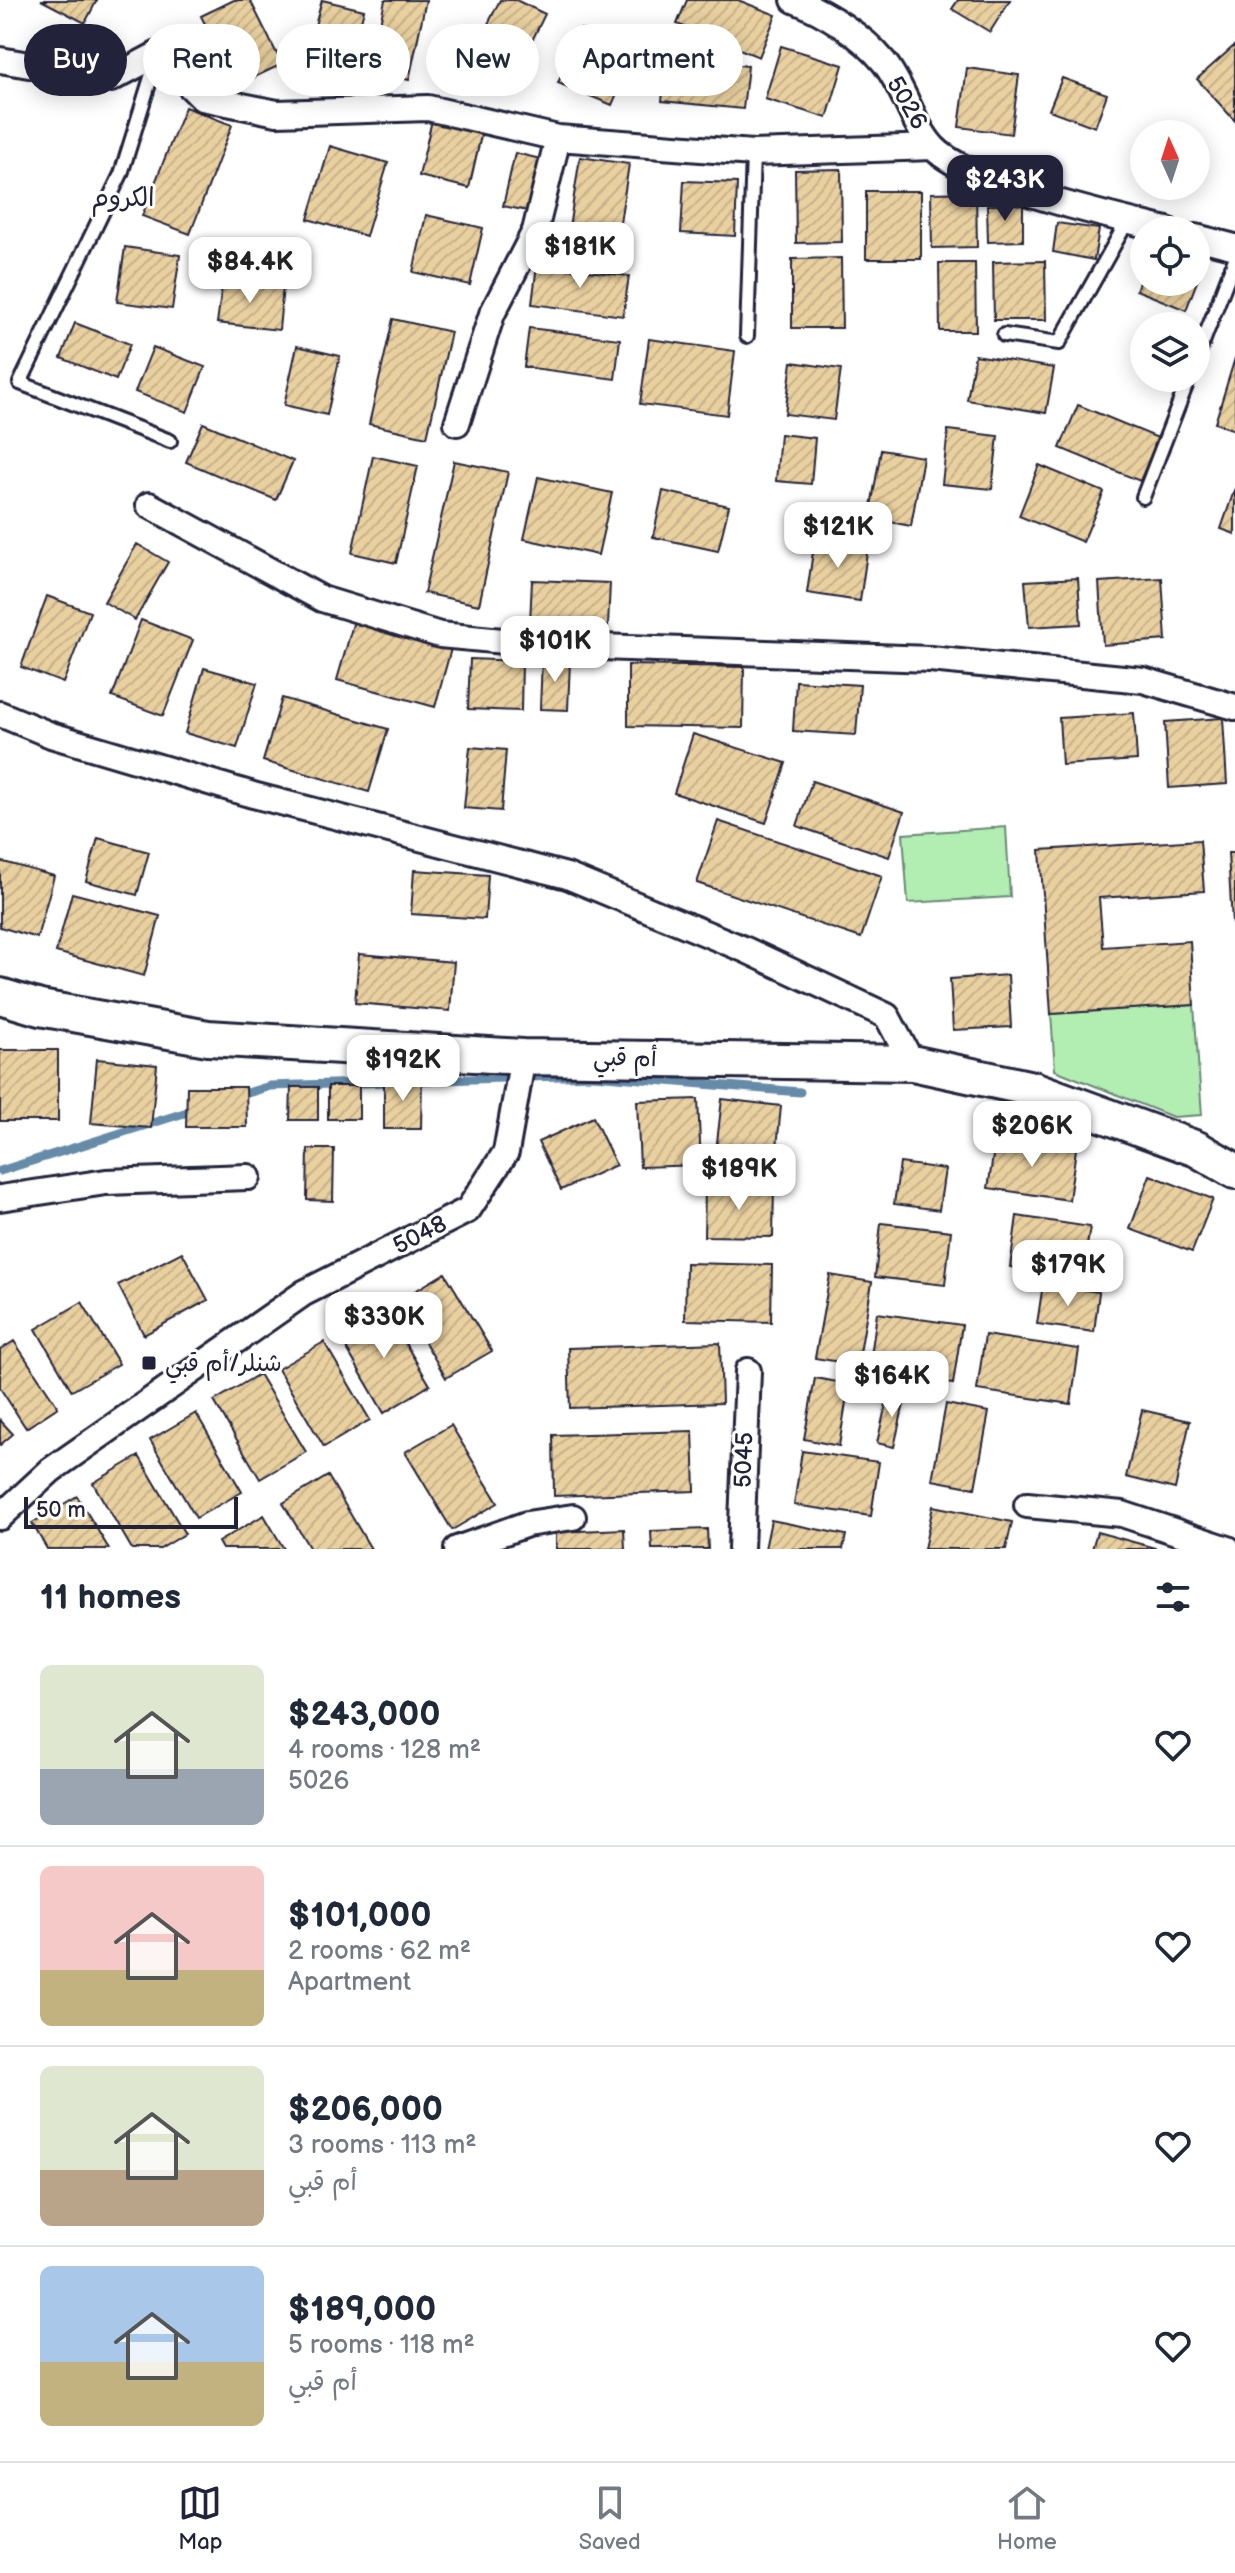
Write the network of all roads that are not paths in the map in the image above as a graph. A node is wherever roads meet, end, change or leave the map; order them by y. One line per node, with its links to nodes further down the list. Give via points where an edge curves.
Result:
1 (794, 0): 7 (street, 5026, via 848,31 884,62)
2 (0, 60): 3 (street, via 111,79)
3 (143, 62)
4 (145, 96): 18 (lane, via 121,174 20,383)
5 (200, 96): 6 (street, via 277,113 428,108)
6 (558, 138): 8 (street); 17 (street, via 535,231 492,314)
7 (933, 147): 8 (street); 9 (street, 5026, via 972,172)
8 (753, 153): 15 (lane)
9 (1128, 220): 14 (lane, via 1059,343)
10 (1210, 241): 11 (street)
11 (1235, 247)
12 (1235, 259): 13 (lane)
13 (1210, 324)
14 (1004, 335)
15 (747, 336)
16 (1184, 392): 19 (lane)
17 (457, 423)
18 (170, 441)
19 (1143, 497)
20 (149, 505): 21 (street, via 322,599 440,635 546,645 930,659 1143,680)
21 (1235, 707)
22 (0, 714): 25 (street, via 51,735 253,795 567,876 887,1016)
23 (0, 996): 24 (street, أم قبي, via 208,1038)
24 (523, 1057): 25 (street, أم قبي); 31 (street, 5048, via 506,1152 468,1210 304,1293 51,1470)
25 (912, 1063): 26 (street, أم قبي, via 1033,1089 1197,1149)
26 (1235, 1171)
27 (248, 1177): 28 (street, via 106,1182)
28 (0, 1198)
29 (748, 1371): 34 (street, 5045)
30 (1027, 1505): 35 (street, via 1122,1514)
31 (0, 1517)
32 (573, 1517): 33 (street, via 527,1524)
33 (457, 1549)
34 (741, 1549)
35 (1228, 1549)

